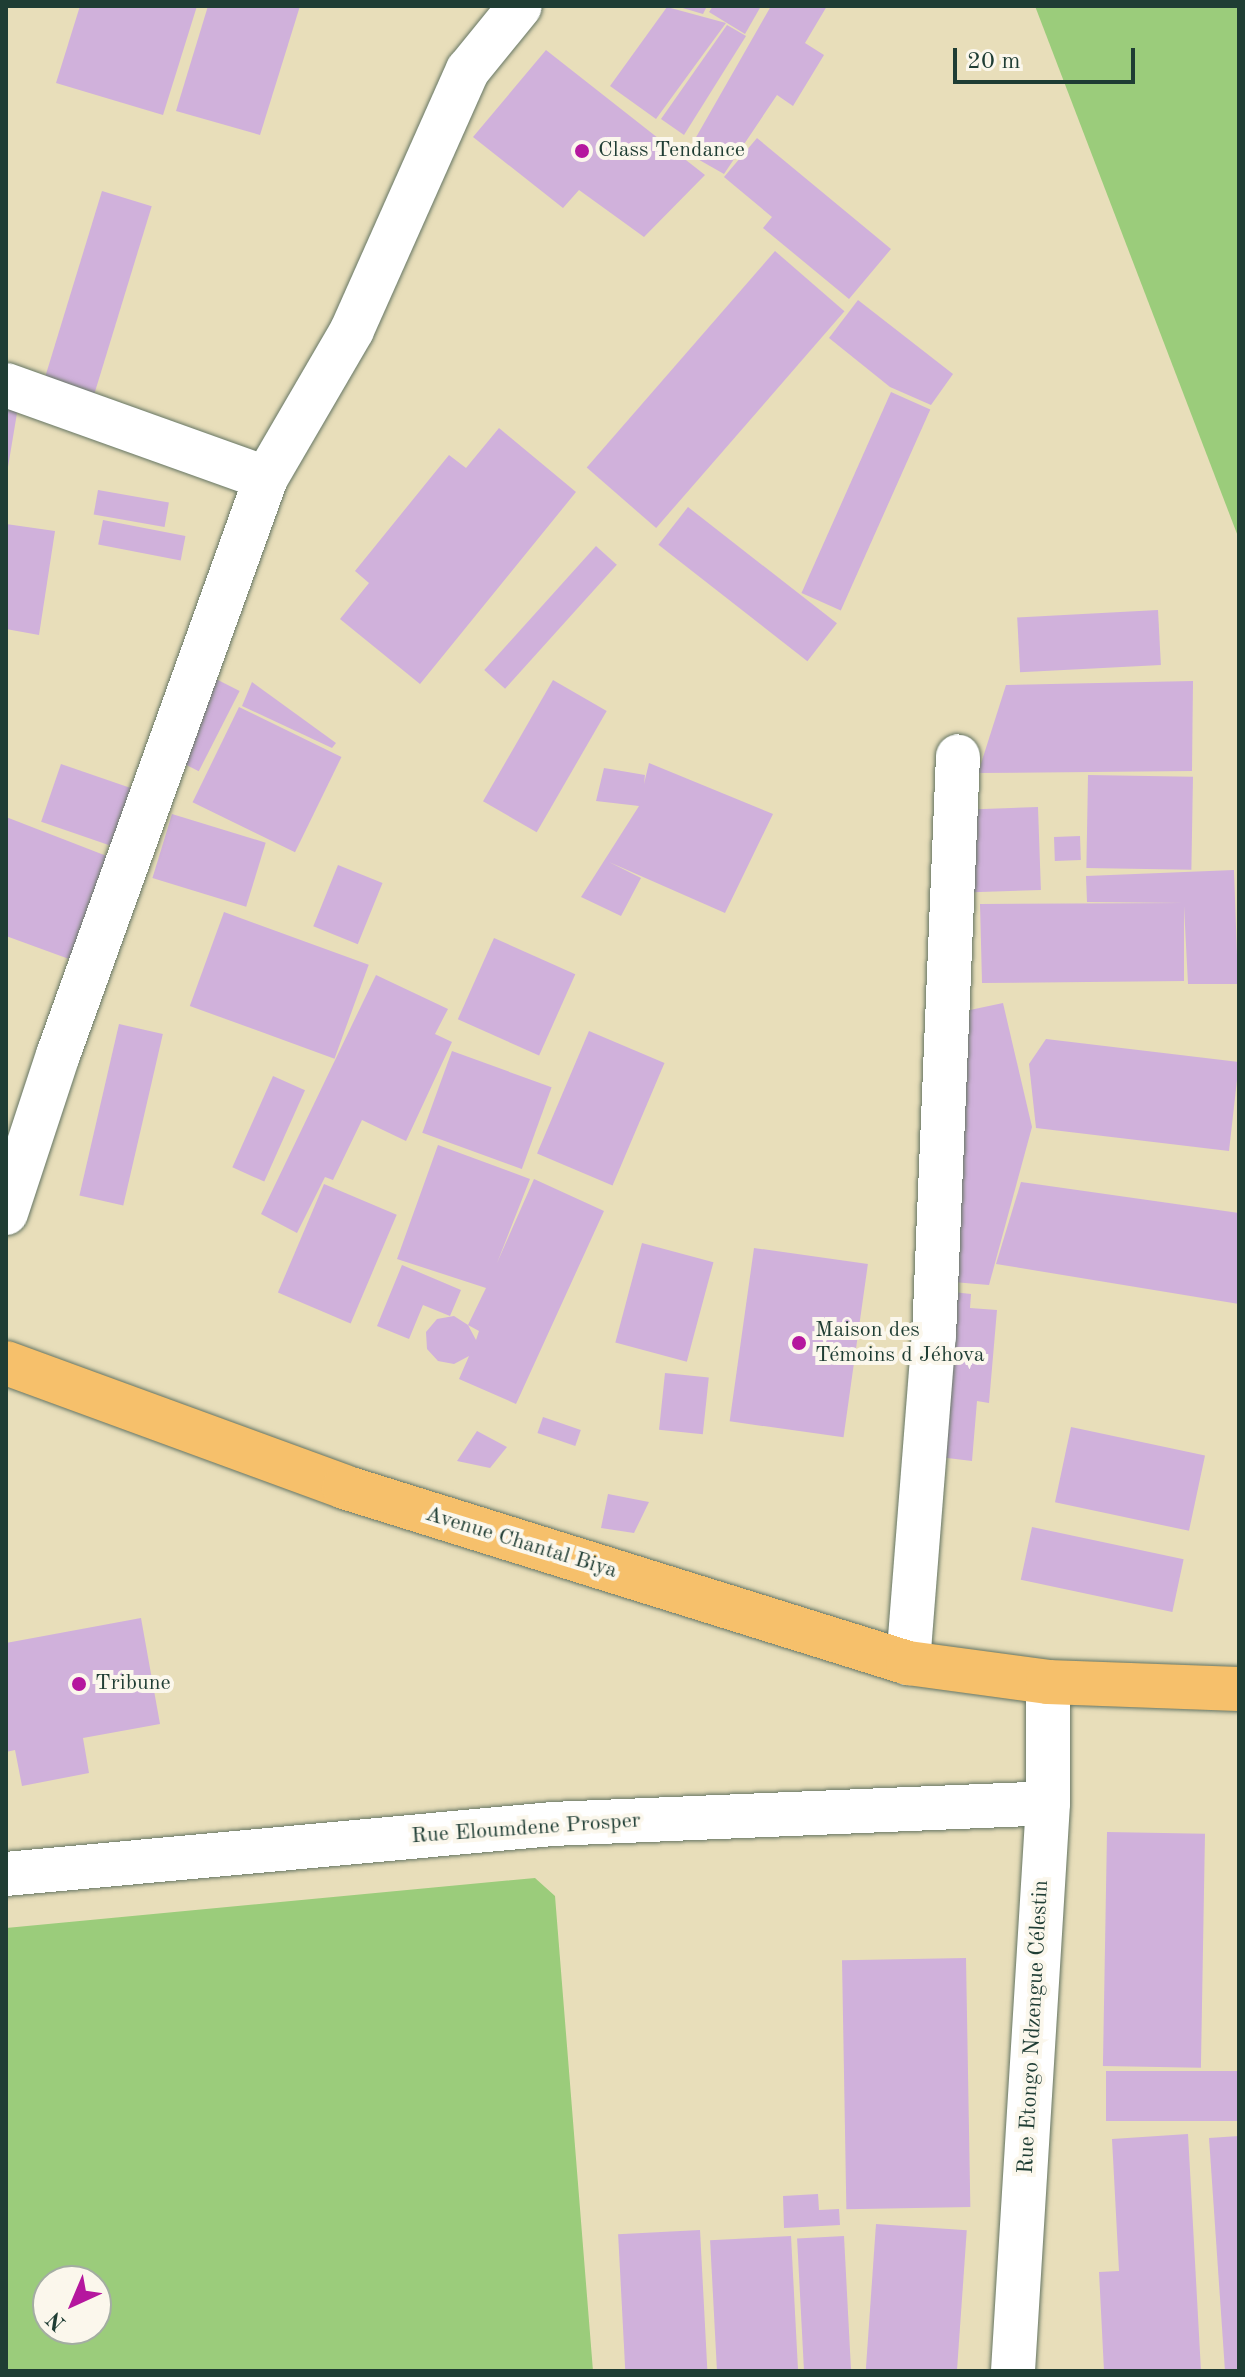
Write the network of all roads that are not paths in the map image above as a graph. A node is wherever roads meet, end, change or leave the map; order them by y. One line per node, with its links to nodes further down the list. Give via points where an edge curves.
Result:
1 (520, 6): 3 (street, via 468,70 352,330)
2 (6, 385): 3 (street)
3 (266, 478): 5 (street)
4 (958, 756): 7 (street, via 935,1321)
5 (6, 1213)
6 (6, 1363): 7 (main road, Avenue Chantal Biya, via 344,1487)
7 (908, 1663): 8 (main road, Avenue Chantal Biya)
8 (1048, 1682): 9 (main road, Avenue Chantal Biya); 10 (street, Rue Etongo Ndzengue Célestin)
9 (1239, 1689)
10 (1048, 1803): 11 (street, Rue Eloumdene Prosper, via 552,1824); 12 (street, Rue Etongo Ndzengue Célestin)
11 (6, 1874)
12 (1013, 2371)

